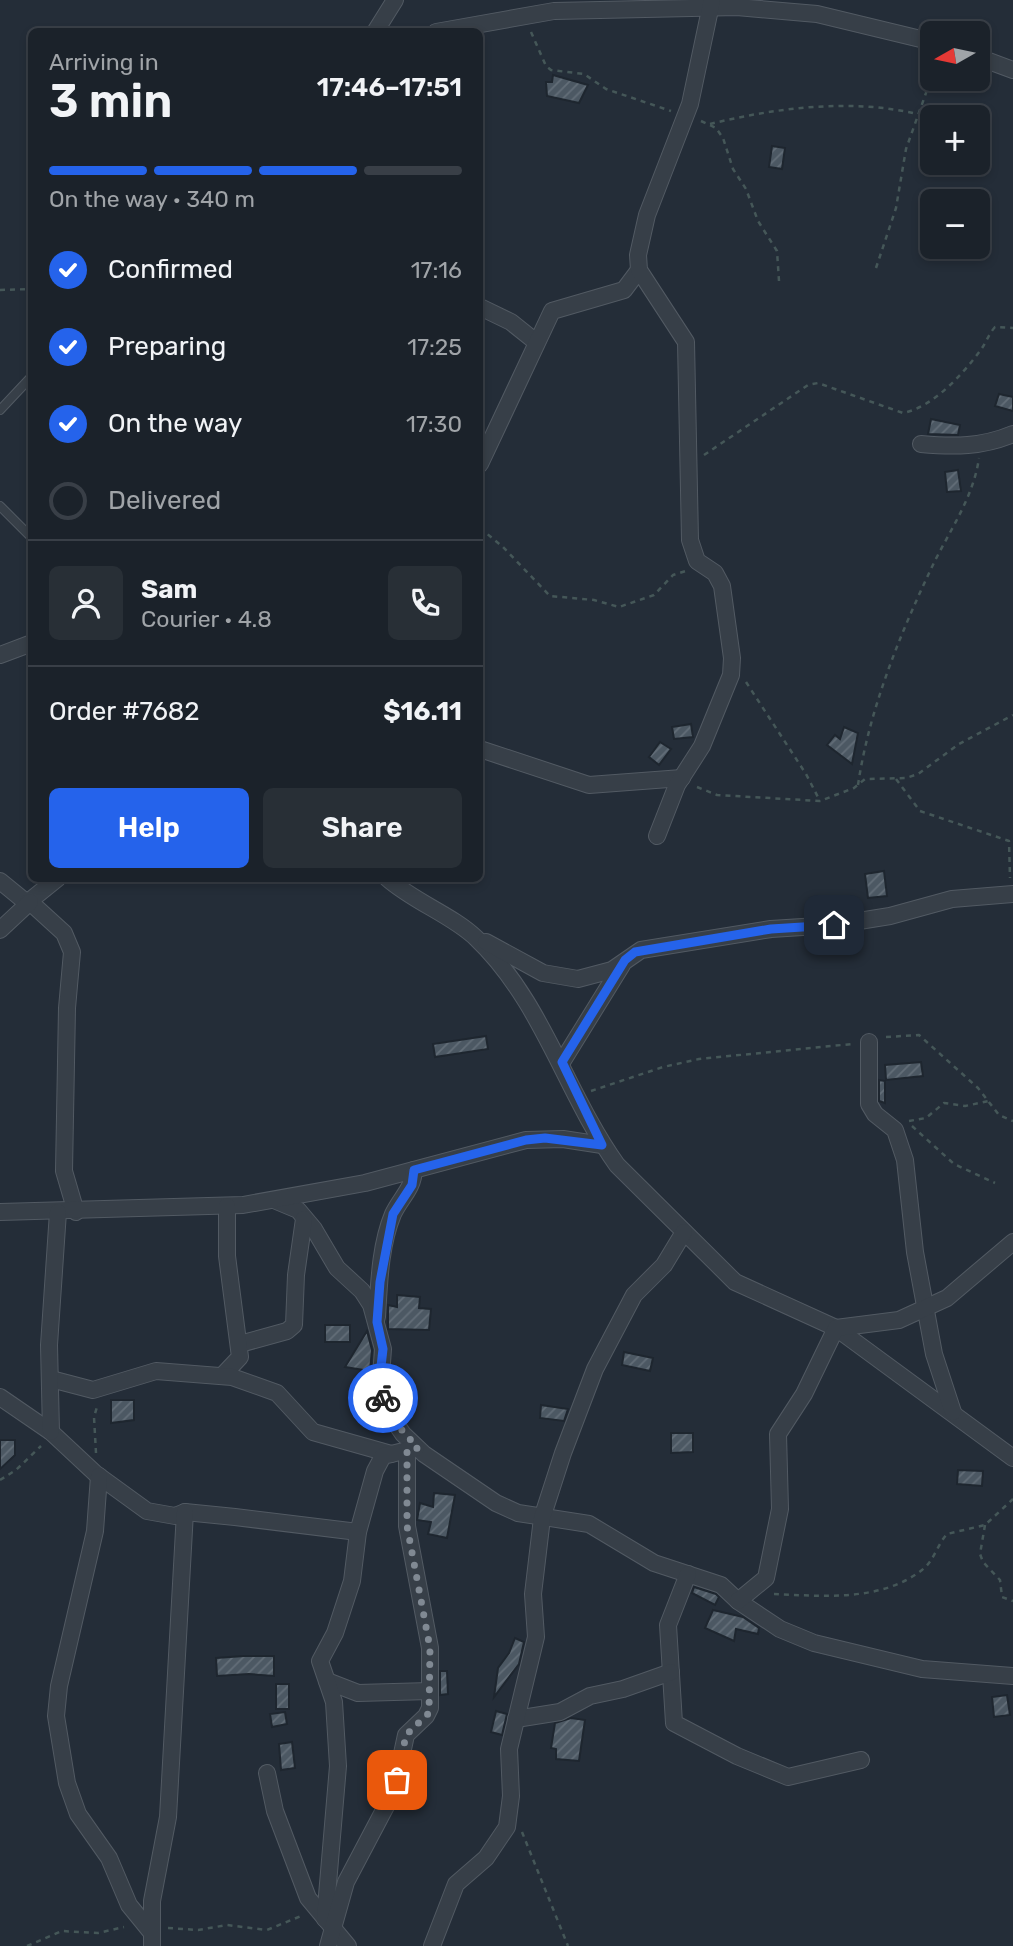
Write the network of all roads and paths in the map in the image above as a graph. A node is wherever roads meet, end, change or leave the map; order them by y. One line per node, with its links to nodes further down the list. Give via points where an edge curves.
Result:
1 (395, 0): 4 (street)
2 (711, 4): 3 (street); 6 (street, via 817,14); 11 (street)
3 (525, 16): 5 (street); 11 (path, via 551,70 584,74 606,89)
4 (378, 28)
5 (458, 28)
6 (920, 39)
7 (990, 61): 8 (street)
8 (1013, 70)
9 (927, 91): 10 (path)
10 (918, 114): 12 (path, via 874,105 750,114); 13 (path, via 906,149 896,208)
11 (685, 116): 12 (path); 14 (street, via 647,215)
12 (710, 124): 15 (path, via 723,138 733,169 777,251)
13 (876, 268)
14 (639, 270): 20 (street, via 624,290 552,311); 27 (street, via 686,342)
15 (779, 281)
16 (28, 289): 17 (path)
17 (1, 291)
18 (483, 308): 20 (street, via 511,322)
19 (1013, 328): 27 (path, via 995,327 952,382 917,410 903,413 818,383 808,385)
20 (536, 342): 26 (street)
21 (28, 380): 22 (lane)
22 (0, 410)
23 (1013, 434): 25 (street)
24 (921, 444): 25 (street)
25 (981, 445): 39 (path, via 978,468 955,529 917,599 881,693 865,739)
26 (483, 457)
27 (690, 465): 31 (street, via 689,531 693,554)
28 (0, 506): 30 (lane)
29 (483, 530): 31 (path, via 550,596 594,600 612,607 641,602 673,575)
30 (28, 534)
31 (702, 566): 34 (street, via 715,573 722,586)
32 (28, 644): 33 (street)
33 (0, 655)
34 (732, 658): 37 (street, via 725,692 698,754); 40 (path)
35 (1013, 715): 38 (path, via 959,744 918,774)
36 (483, 750): 37 (street, via 589,785)
37 (682, 778): 40 (path, via 717,795); 41 (street)
38 (896, 779): 39 (path, via 872,777); 45 (path, via 920,811 1009,841)
39 (858, 785): 40 (path)
40 (820, 801)
41 (657, 836)
42 (0, 881): 46 (street)
43 (53, 882): 46 (street)
44 (392, 882): 48 (street)
45 (1012, 888): 49 (street, via 890,916 661,947 635,952)
46 (29, 902): 47 (street); 62 (street, via 64,933 72,952 64,1171)
47 (0, 930)
48 (474, 936): 49 (street, via 543,973 572,978 605,973); 51 (street, via 534,1010)
49 (625, 960): 51 (street)
50 (869, 1042): 52 (path, via 699,1059); 53 (path, via 919,1035); 67 (street, via 869,1104 900,1140 915,1252)
51 (562, 1062): 52 (street)
52 (578, 1096): 55 (street)
53 (989, 1101): 54 (path, via 999,1115); 57 (path, via 965,1106 944,1102 926,1118 907,1121 954,1164)
54 (1013, 1121)
55 (602, 1145): 56 (street, via 526,1140); 64 (street)
56 (414, 1170): 58 (street); 68 (street, via 412,1185 393,1214 388,1232)
57 (995, 1183)
58 (274, 1200): 59 (street); 63 (street, via 292,1206)
59 (226, 1206): 62 (street); 71 (street)
60 (0, 1212): 61 (street)
61 (58, 1212): 62 (street); 73 (street)
62 (76, 1212)
63 (304, 1219): 68 (street, via 337,1268 362,1291); 71 (street, via 294,1325)
64 (684, 1232): 69 (street, via 735,1282); 85 (street, via 664,1265 634,1295 595,1369)
65 (1013, 1242): 66 (street)
66 (947, 1298): 67 (street); 70 (street)
67 (928, 1307): 69 (street, via 888,1322); 70 (street)
68 (377, 1322): 78 (street, via 383,1349 380,1390 391,1418)
69 (836, 1328): 76 (street); 89 (street, via 804,1394 778,1434 780,1509 766,1578)
70 (931, 1333): 76 (street, via 939,1377)
71 (240, 1344): 72 (street, via 240,1357)
72 (223, 1375): 74 (street, via 156,1371); 79 (street, via 277,1393 313,1432)
73 (51, 1379): 74 (street, via 84,1390); 77 (street)
74 (105, 1388): 81 (path, via 94,1417)
75 (0, 1397): 77 (street)
76 (953, 1412): 80 (street)
77 (51, 1432): 81 (street); 82 (path, via 28,1460)
78 (413, 1449): 79 (street); 85 (street, via 496,1503); 94 (street, via 407,1526 430,1648)
79 (391, 1454): 87 (street, via 380,1459)
80 (1013, 1458)
81 (97, 1475): 84 (street, via 147,1511 174,1516); 100 (street, via 95,1531 56,1716 67,1783 78,1814 109,1858 129,1905)
82 (0, 1480)
83 (1013, 1499): 86 (path)
84 (185, 1512): 87 (street); 100 (street, via 168,1817)
85 (542, 1518): 88 (street, via 589,1524 645,1559); 95 (street, via 533,1594 536,1643)
86 (985, 1525): 89 (path, via 947,1534 923,1570 877,1591); 90 (path, via 980,1554 1000,1580 1002,1597)
87 (358, 1532): 93 (street, via 352,1581 335,1633 320,1661)
88 (688, 1574): 89 (street); 91 (street, via 668,1625)
89 (744, 1597): 92 (street, via 780,1629 814,1643 922,1669)
90 (1013, 1601)
91 (671, 1672): 95 (street, via 590,1696 566,1710); 96 (street, via 674,1723 737,1756 788,1777)
92 (1013, 1676)
93 (327, 1681): 94 (street, via 358,1693); 99 (street, via 336,1711 338,1766)
94 (430, 1691): 99 (street, via 429,1713 406,1735 394,1791)
95 (516, 1719): 98 (street, via 508,1760)
96 (861, 1760)
97 (267, 1773): 99 (street, via 275,1811)
98 (510, 1803): 104 (street, via 507,1827 499,1841 452,1890); 105 (path)
99 (324, 1919): 100 (path, via 267,1930 227,1925); 102 (street); 103 (street)
100 (149, 1932): 101 (path, via 62,1931)
101 (27, 1946)
102 (328, 1946)
103 (348, 1946)
104 (432, 1946)
105 (568, 1946)

